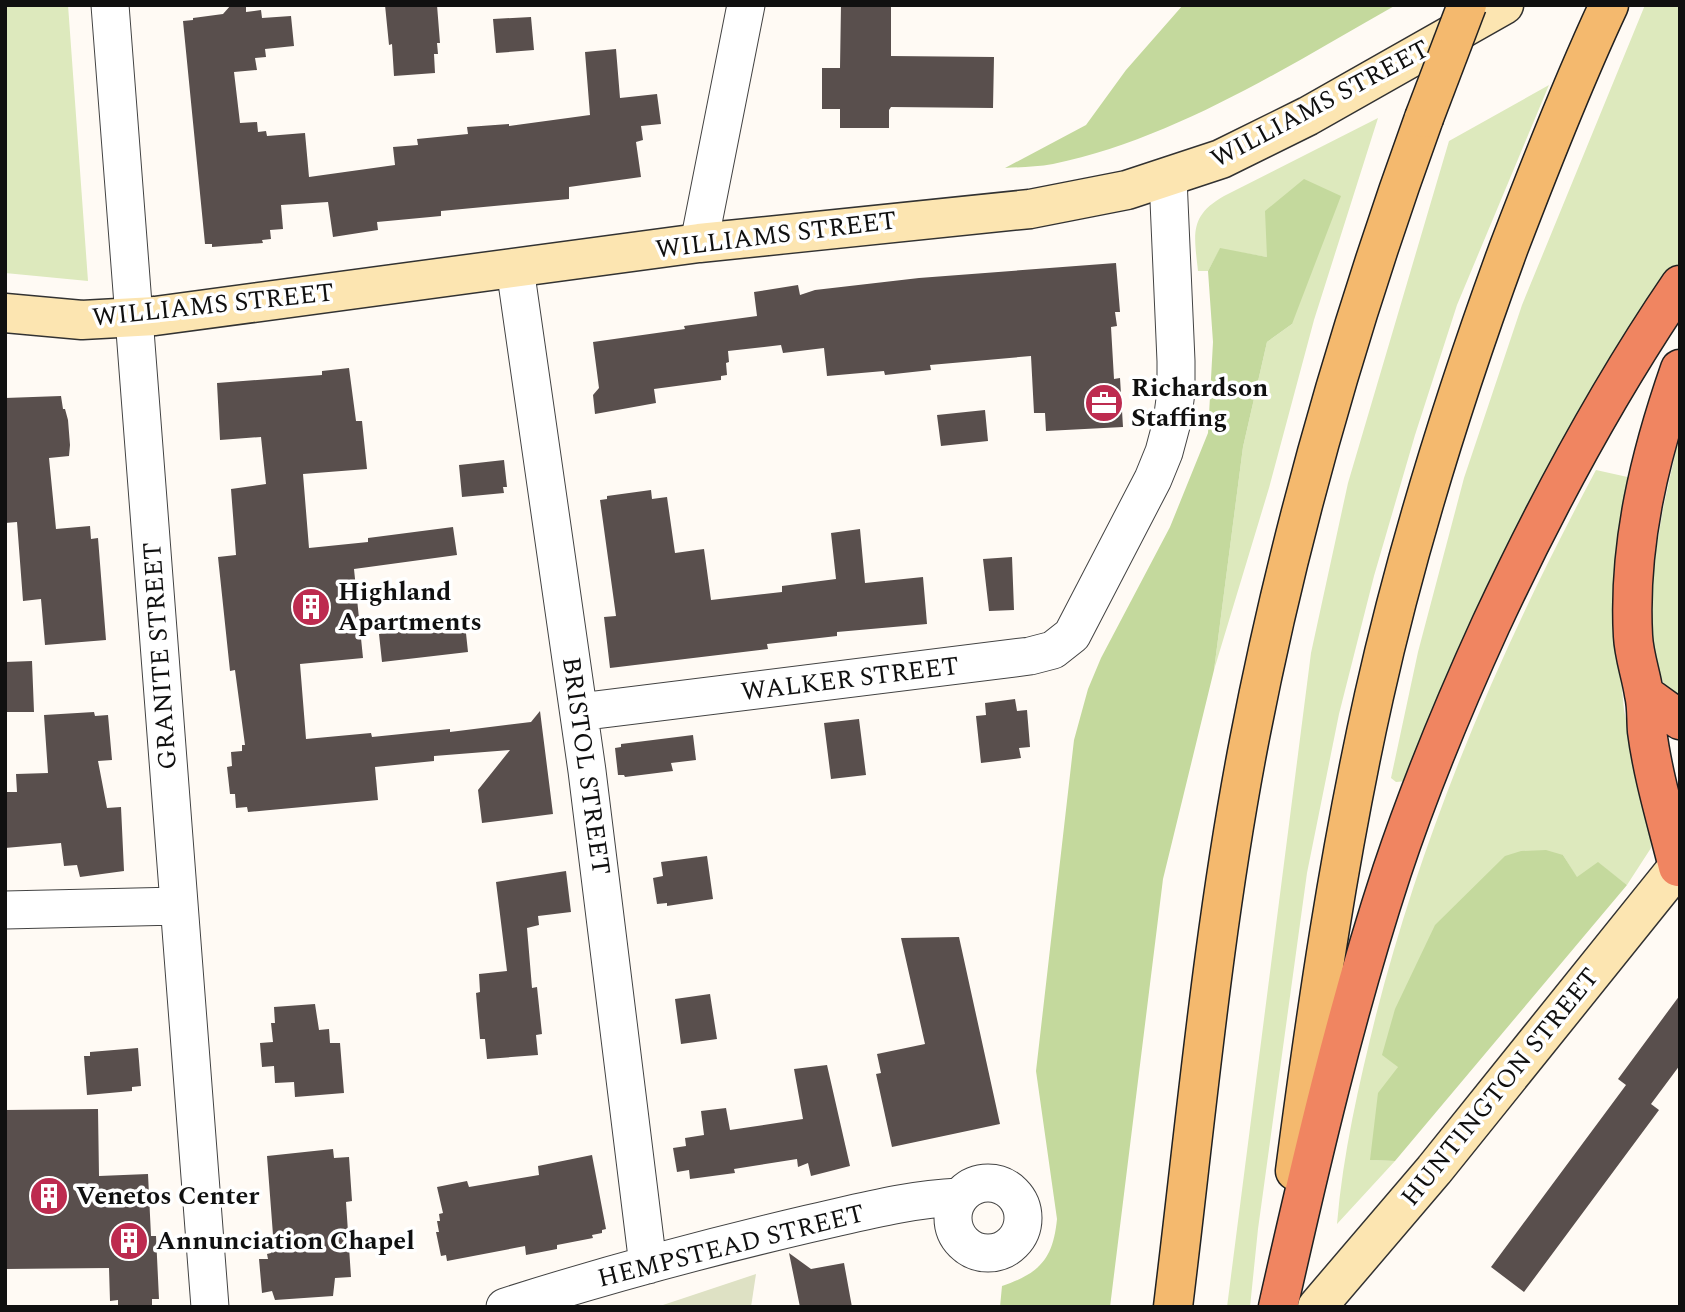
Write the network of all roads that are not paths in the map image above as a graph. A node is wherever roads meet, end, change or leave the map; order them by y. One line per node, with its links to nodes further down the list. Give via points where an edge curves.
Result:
1 (110, 5): 11 (street, GRANITE STREET)
2 (746, 5): 7 (street)
3 (1467, 5): 23 (main road, bridge, via 1374,260 1331,397 1283,582 1225,888)
4 (1504, 5): 6 (street, WILLIAMS STREET, via 1265,139)
5 (1607, 10): 24 (main road, via 1494,289 1433,474 1394,617 1359,766 1330,921)
6 (1168, 178): 7 (street, WILLIAMS STREET, via 1030,208); 14 (street, WALKER STREET, via 1176,382 1172,422 1153,479 1072,635 1041,654)
7 (699, 243): 8 (street, WILLIAMS STREET)
8 (515, 268): 11 (street, WILLIAMS STREET); 14 (street, BRISTOL STREET)
9 (1680, 285): 24 (highway, via 1594,422 1537,528 1423,783 1352,1007)
10 (5, 313): 11 (street, WILLIAMS STREET, via 82,320)
11 (134, 318): 17 (street, GRANITE STREET)
12 (1680, 369): 13 (highway, via 1664,415 1638,528 1633,637)
13 (1644, 694): 15 (highway); 16 (highway, via 1655,774)
14 (579, 712): 20 (street, BRISTOL STREET)
15 (1680, 720)
16 (1679, 866): 25 (street, HUNTINGTON STREET)
17 (179, 906): 18 (street); 21 (street, GRANITE STREET)
18 (5, 910)
19 (959, 1197): 20 (street, HEMPSTEAD STREET, via 916,1200)
20 (648, 1265): 22 (street, HEMPSTEAD STREET)
21 (209, 1307)
22 (505, 1307)
23 (1173, 1307)
24 (1278, 1307)
25 (1317, 1307)

